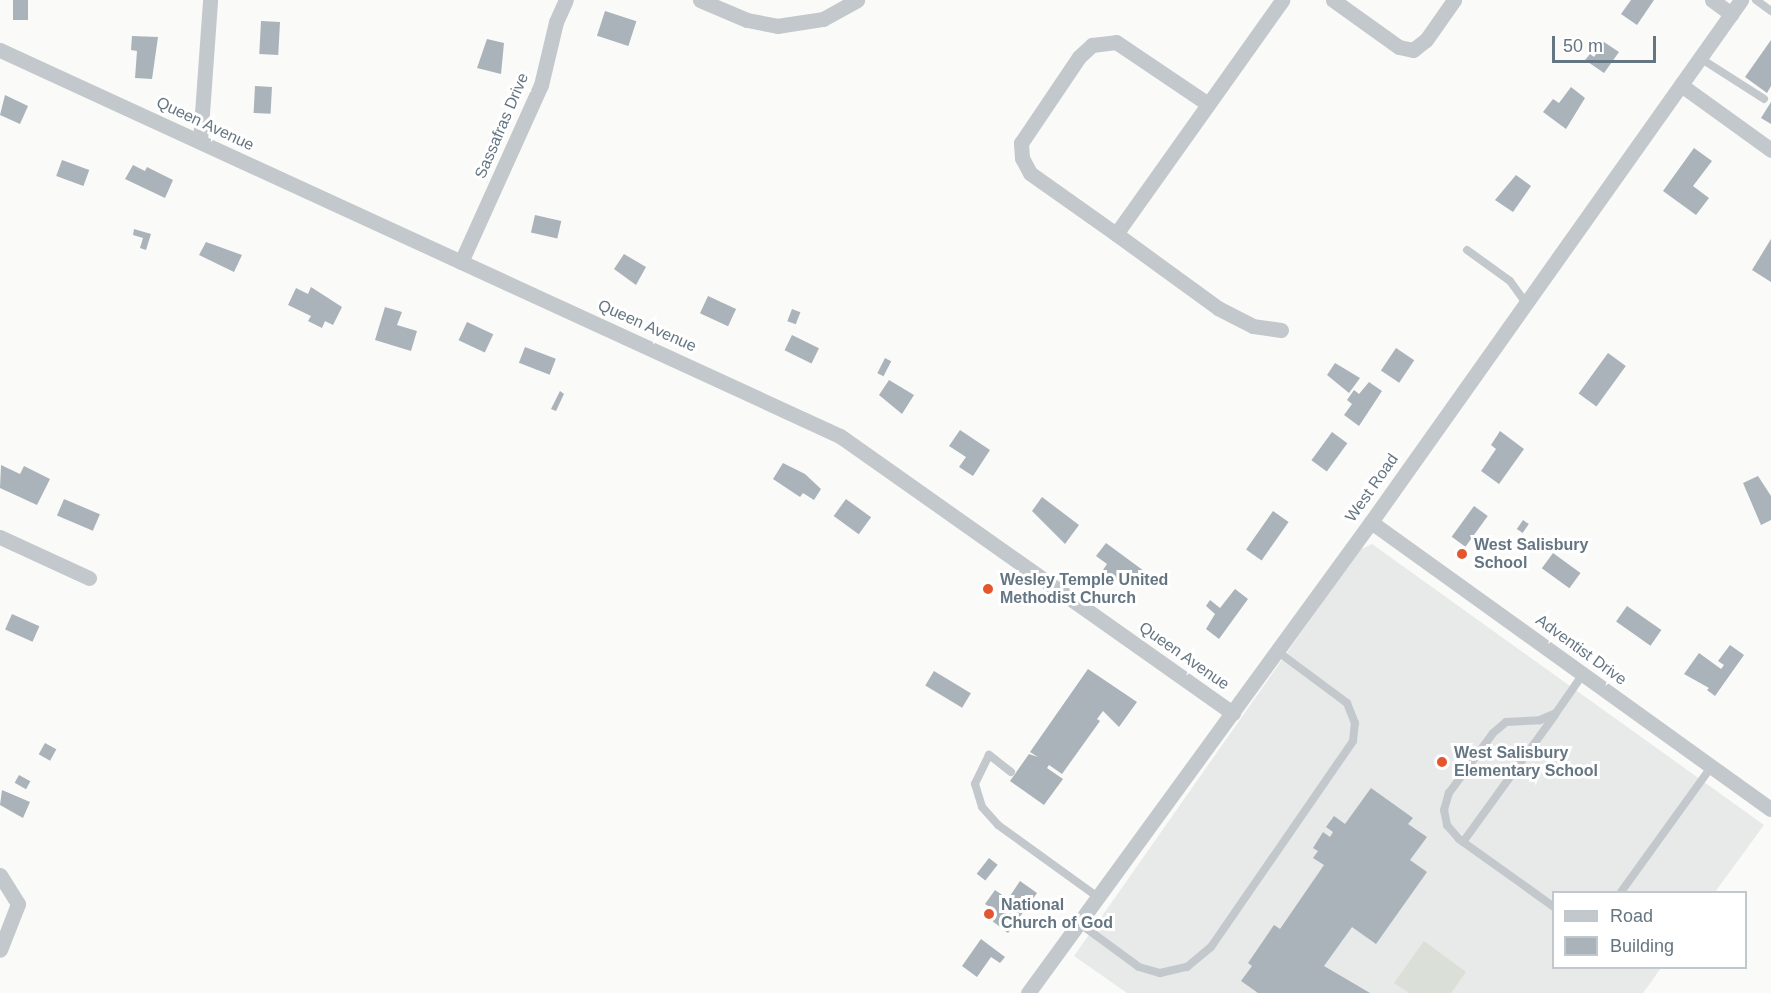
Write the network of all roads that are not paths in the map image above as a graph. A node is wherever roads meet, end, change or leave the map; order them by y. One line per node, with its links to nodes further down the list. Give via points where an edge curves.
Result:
1 (210, 0): 18 (street)
2 (566, 0): 22 (street, Sassafras Drive, via 550,41 541,85)
3 (700, 0): 4 (street, via 747,20 777,26 823,19)
4 (857, 0)
5 (1282, 0): 17 (street)
6 (1334, 0): 7 (street, via 1399,46 1413,50 1426,40)
7 (1454, 0)
8 (1712, 0): 12 (street)
9 (1741, 0): 12 (street, West Road)
10 (1756, 0): 11 (lane)
11 (1771, 11)
12 (1731, 14): 14 (street, West Road)
13 (0, 50): 18 (street, Queen Avenue)
14 (1700, 58): 15 (street, West Road); 16 (lane)
15 (1681, 86): 19 (street); 23 (street, West Road)
16 (1764, 99)
17 (1208, 105): 20 (street); 20 (street, via 1116,42 1092,45 1079,57 1021,143 1022,158 1030,173)
18 (200, 141): 22 (street, Queen Avenue)
19 (1771, 150)
20 (1116, 234): 24 (street, via 1218,308 1253,326)
21 (1467, 250): 23 (lane, via 1510,281)
22 (461, 262): 30 (street, Queen Avenue, via 840,436)
23 (1525, 302): 25 (street, West Road)
24 (1281, 330)
25 (1371, 522): 28 (street, West Road); 29 (street, Adventist Drive)
26 (0, 537): 27 (street)
27 (89, 578)
28 (1277, 651): 30 (street, West Road); 40 (lane, via 1347,703 1355,723 1353,741 1347,755 1210,947 1187,968 1160,973 1139,967)
29 (1584, 674): 31 (lane); 32 (street, Adventist Drive)
30 (1233, 713): 38 (street, West Road)
31 (1556, 713): 35 (lane); 35 (lane, via 1540,720 1506,722 1482,748 1445,801 1447,825)
32 (1712, 766): 34 (street, Adventist Drive); 37 (lane)
33 (1011, 772): 38 (lane, via 990,755 975,784 982,807 998,825)
34 (1771, 808)
35 (1463, 842): 39 (lane)
36 (0, 875): 41 (street, via 18,904)
37 (1622, 891)
38 (1098, 897): 40 (street, West Road)
39 (1552, 906)
40 (1079, 923): 42 (street, West Road)
41 (0, 950)
42 (1028, 993)

